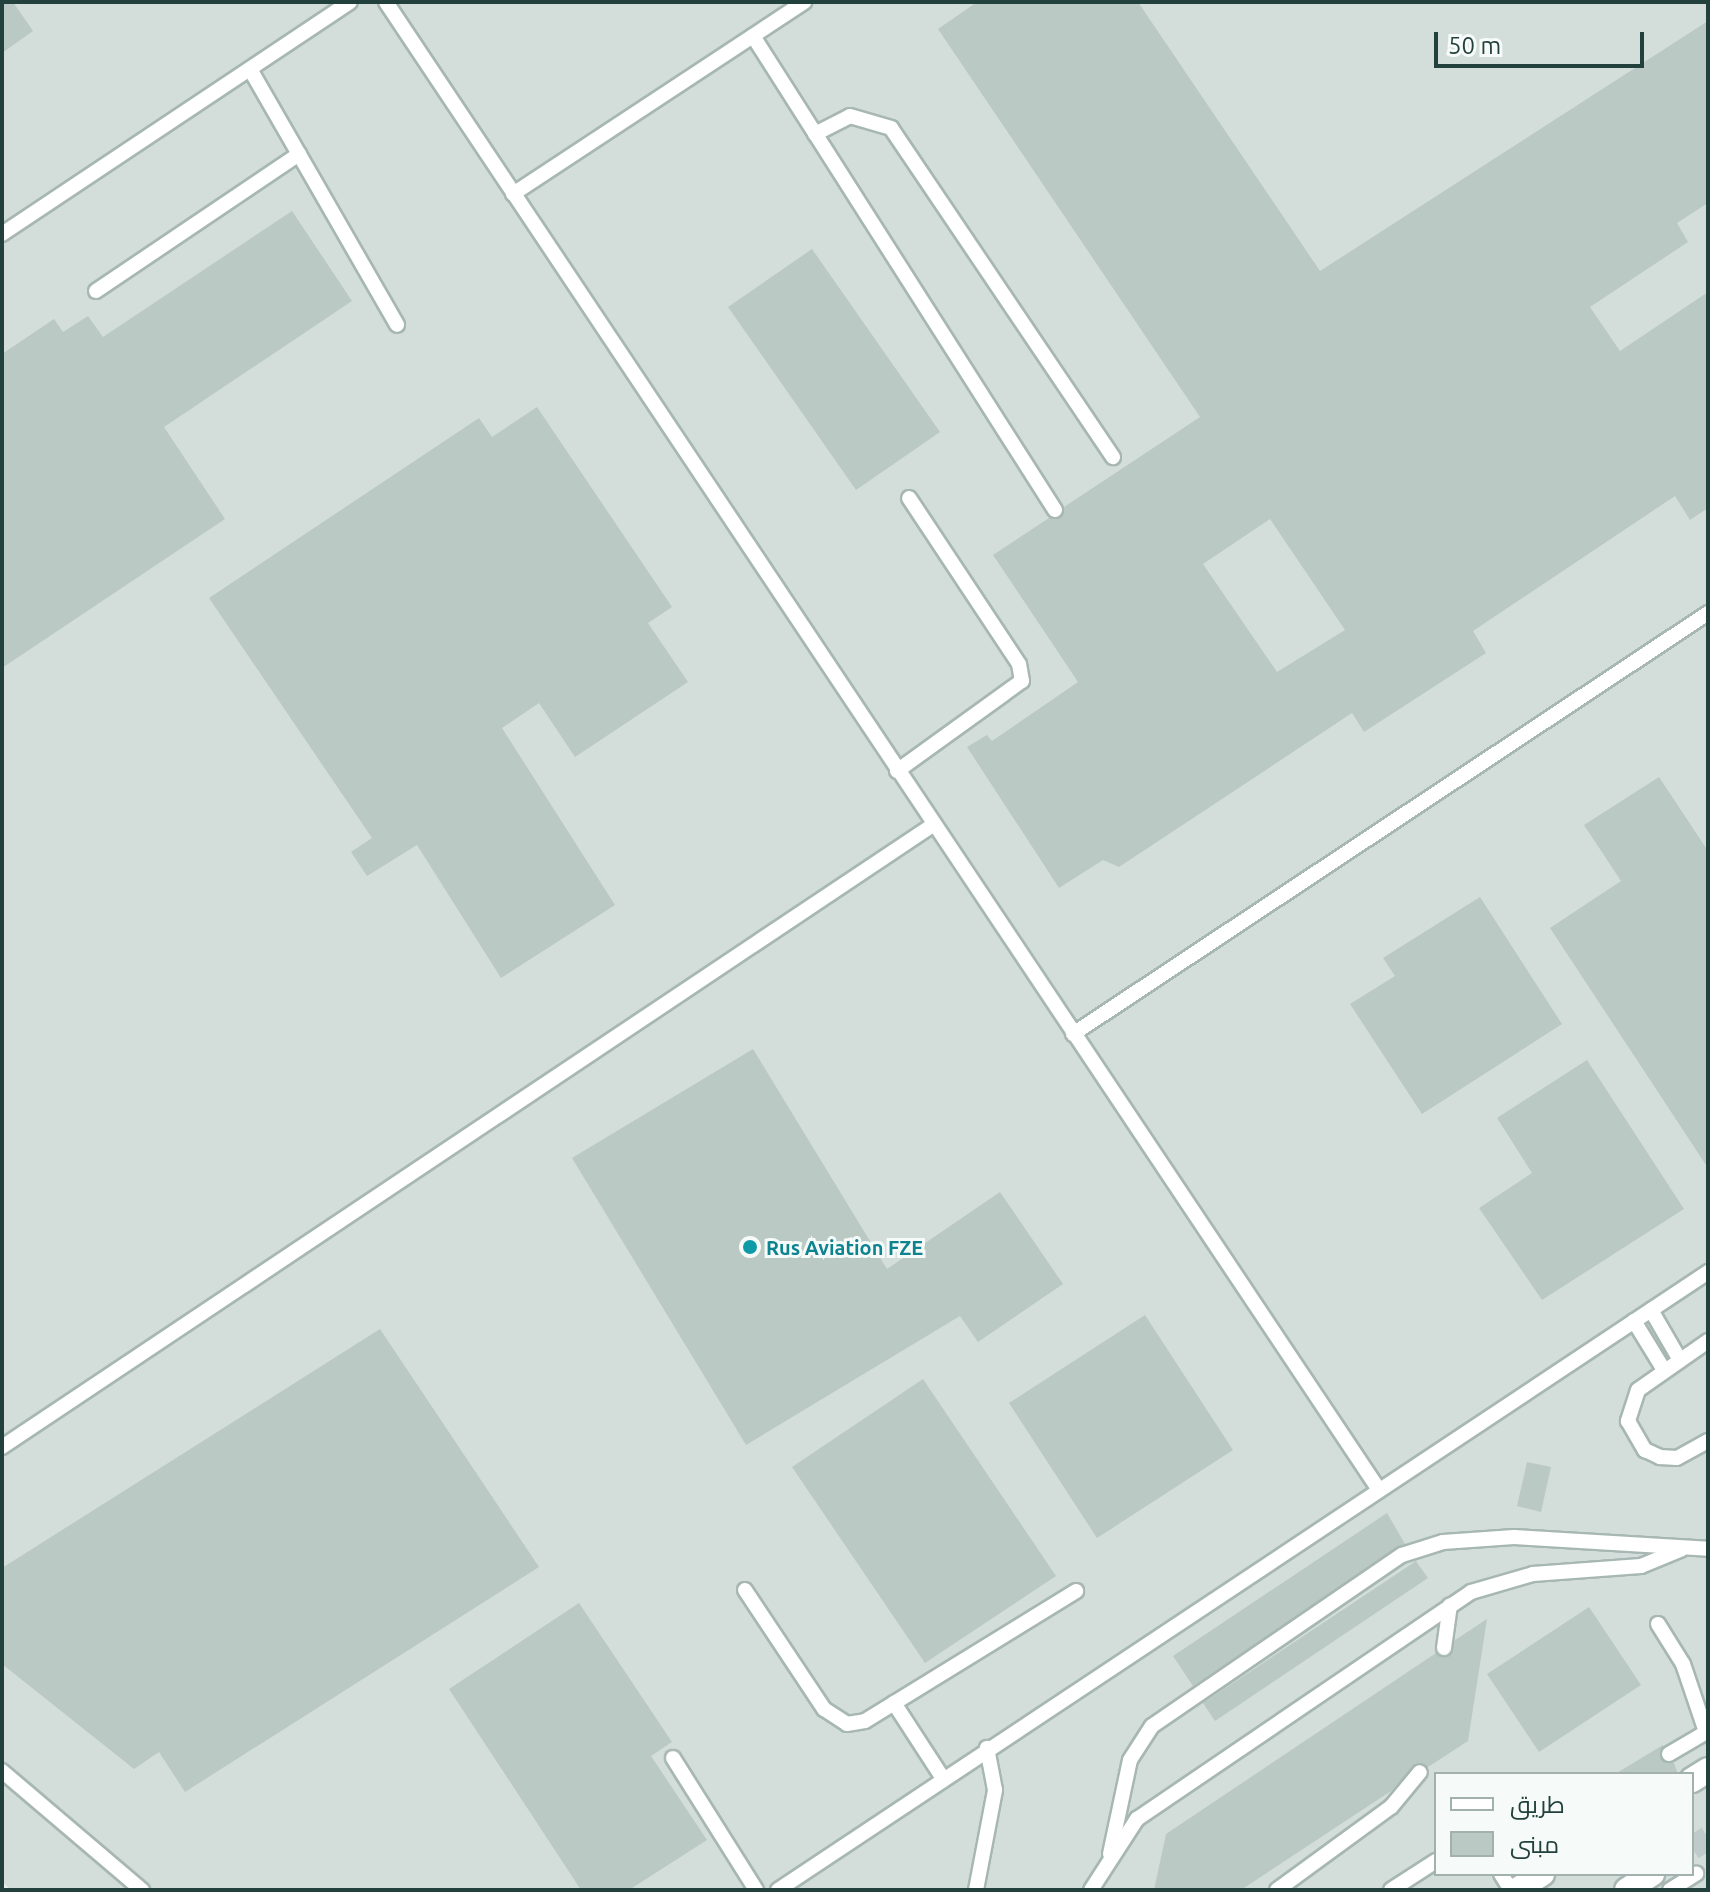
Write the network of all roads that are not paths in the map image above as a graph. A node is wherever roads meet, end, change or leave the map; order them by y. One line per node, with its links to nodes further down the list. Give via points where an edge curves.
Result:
1 (350, 2): 5 (lane)
2 (386, 2): 8 (lane)
3 (804, 2): 4 (lane)
4 (753, 36): 6 (lane); 8 (lane)
5 (250, 69): 7 (lane); 9 (lane)
6 (815, 134): 12 (lane, via 850,116 891,128); 14 (lane)
7 (299, 154): 10 (lane); 11 (lane)
8 (513, 194): 16 (lane)
9 (2, 234)
10 (96, 291)
11 (397, 325)
12 (1113, 457)
13 (909, 498): 16 (lane, via 1019,664 1022,681)
14 (1055, 510)
15 (1708, 613): 18 (lane)
16 (897, 771): 17 (lane)
17 (933, 825): 18 (lane); 26 (lane)
18 (1073, 1034): 27 (lane)
19 (1708, 1272): 20 (lane)
20 (1651, 1310): 21 (lane); 23 (lane)
21 (1634, 1321): 24 (lane); 27 (lane)
22 (1708, 1341): 23 (lane)
23 (1680, 1360): 24 (lane)
24 (1664, 1370): 25 (lane, via 1630,1404 1634,1437 1660,1457 1677,1458)
25 (1708, 1441)
26 (2, 1447)
27 (1379, 1490): 37 (lane)
28 (1682, 1549): 29 (lane); 32 (lane, via 1641,1566 1494,1581); 43 (lane, via 1650,1540 1514,1537 1443,1542 1402,1555 1152,1726 1130,1760)
29 (1708, 1549)
30 (745, 1590): 35 (lane, via 830,1716 856,1724)
31 (1076, 1591): 35 (lane)
32 (1450, 1605): 34 (lane); 43 (lane, via 1154,1806)
33 (1658, 1624): 36 (lane, via 1683,1664)
34 (1444, 1648)
35 (894, 1703): 42 (lane)
36 (1707, 1732): 38 (lane)
37 (987, 1748): 42 (lane); 52 (lane, via 995,1790)
38 (1669, 1754)
39 (673, 1758): 50 (lane)
40 (2, 1771): 49 (lane)
41 (1420, 1772): 54 (lane, via 1391,1807)
42 (942, 1777): 51 (lane)
43 (1110, 1854): 53 (lane)
44 (1434, 1862): 55 (lane)
45 (1538, 1876): 56 (street)
46 (1649, 1876): 57 (street)
47 (1693, 1876): 48 (lane)
48 (1673, 1889)
49 (142, 1890)
50 (756, 1890)
51 (778, 1890)
52 (976, 1890)
53 (1091, 1890)
54 (1277, 1890)
55 (1391, 1890)
56 (1514, 1890)
57 (1627, 1890)

